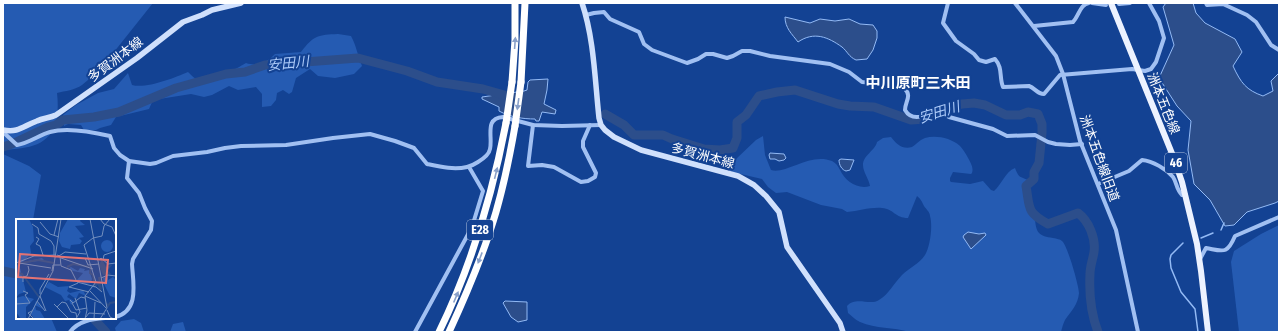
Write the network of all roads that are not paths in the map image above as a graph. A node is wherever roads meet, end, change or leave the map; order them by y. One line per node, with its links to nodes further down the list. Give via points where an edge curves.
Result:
1 (241, 3): 22 (main road, 多賀洲本線, via 212,10 183,22 56,115 36,121 20,130)
2 (516, 3): 34 (highway, E28, one-way to 2, bridge, via 476,245 499,162 512,82)
3 (525, 3): 35 (highway, E28, one-way to 35, bridge, via 521,82 508,165 496,211 476,268)
4 (582, 3): 14 (main road)
5 (948, 3): 18 (street, via 943,23 956,41 979,60 998,61 1003,87 1029,86 1044,94 1058,76)
6 (1015, 3): 15 (street, 洲本五色線旧道)
7 (1089, 3): 15 (street, via 1082,6 1073,22)
8 (1092, 3): 12 (street)
9 (1130, 3): 13 (street)
10 (1150, 3): 17 (street, via 1164,38 1151,69)
11 (1206, 3): 16 (street, via 1223,4 1247,15 1256,22 1271,46)
12 (1108, 4): 17 (main road, 洲本五色線 / 46)
13 (1119, 4)
14 (586, 15): 19 (main road); 23 (street, via 604,12 610,19 639,32 644,44 652,50 687,63 706,54 726,58 746,51 830,64 849,72 862,82 887,84 905,90 909,96 905,110 915,117 938,112 993,129 1007,136 1032,134 1056,144)
15 (1034, 26): 18 (street, 洲本五色線旧道, via 1056,56)
16 (1279, 50)
17 (1139, 70): 18 (street); 27 (main road, 洲本五色線 / 46)
18 (1063, 74): 23 (street, 洲本五色線旧道)
19 (601, 124): 21 (street); 36 (main road, 多賀洲本線, via 614,137 641,150 738,176 754,185 779,212 787,247 840,324)
20 (533, 125): 21 (street); 21 (street, via 528,166 554,166 581,182 595,177 596,173 583,147); 25 (street, via 503,116 494,120 490,129 490,150 484,159)
21 (590, 125)
22 (3, 131): 24 (street, via 17,145 56,131 110,136 114,148)
23 (1082, 144): 26 (street, 洲本五色線旧道)
24 (129, 161): 25 (street, via 150,164 173,156 225,148 286,145 370,134 414,148 427,164 453,169); 30 (street, via 127,178 139,193 152,221 151,230 133,259 134,295 123,315)
25 (469, 167): 33 (street, via 483,191 472,227)
26 (1098, 184): 27 (street, via 1129,171 1142,160 1148,160 1174,178 1178,190); 37 (street, 洲本五色線旧道, via 1116,230)
27 (1186, 195): 29 (main road, 洲本五色線 / 46)
28 (1279, 218): 29 (street, via 1235,236 1231,246 1225,250 1206,248)
29 (1200, 261): 38 (main road, 洲本五色線 / 46)
30 (116, 317)
31 (94, 319): 32 (street, via 76,325)
32 (70, 332)
33 (415, 332)
34 (439, 332)
35 (449, 332)
36 (842, 332)
37 (1138, 332)
38 (1208, 332)

